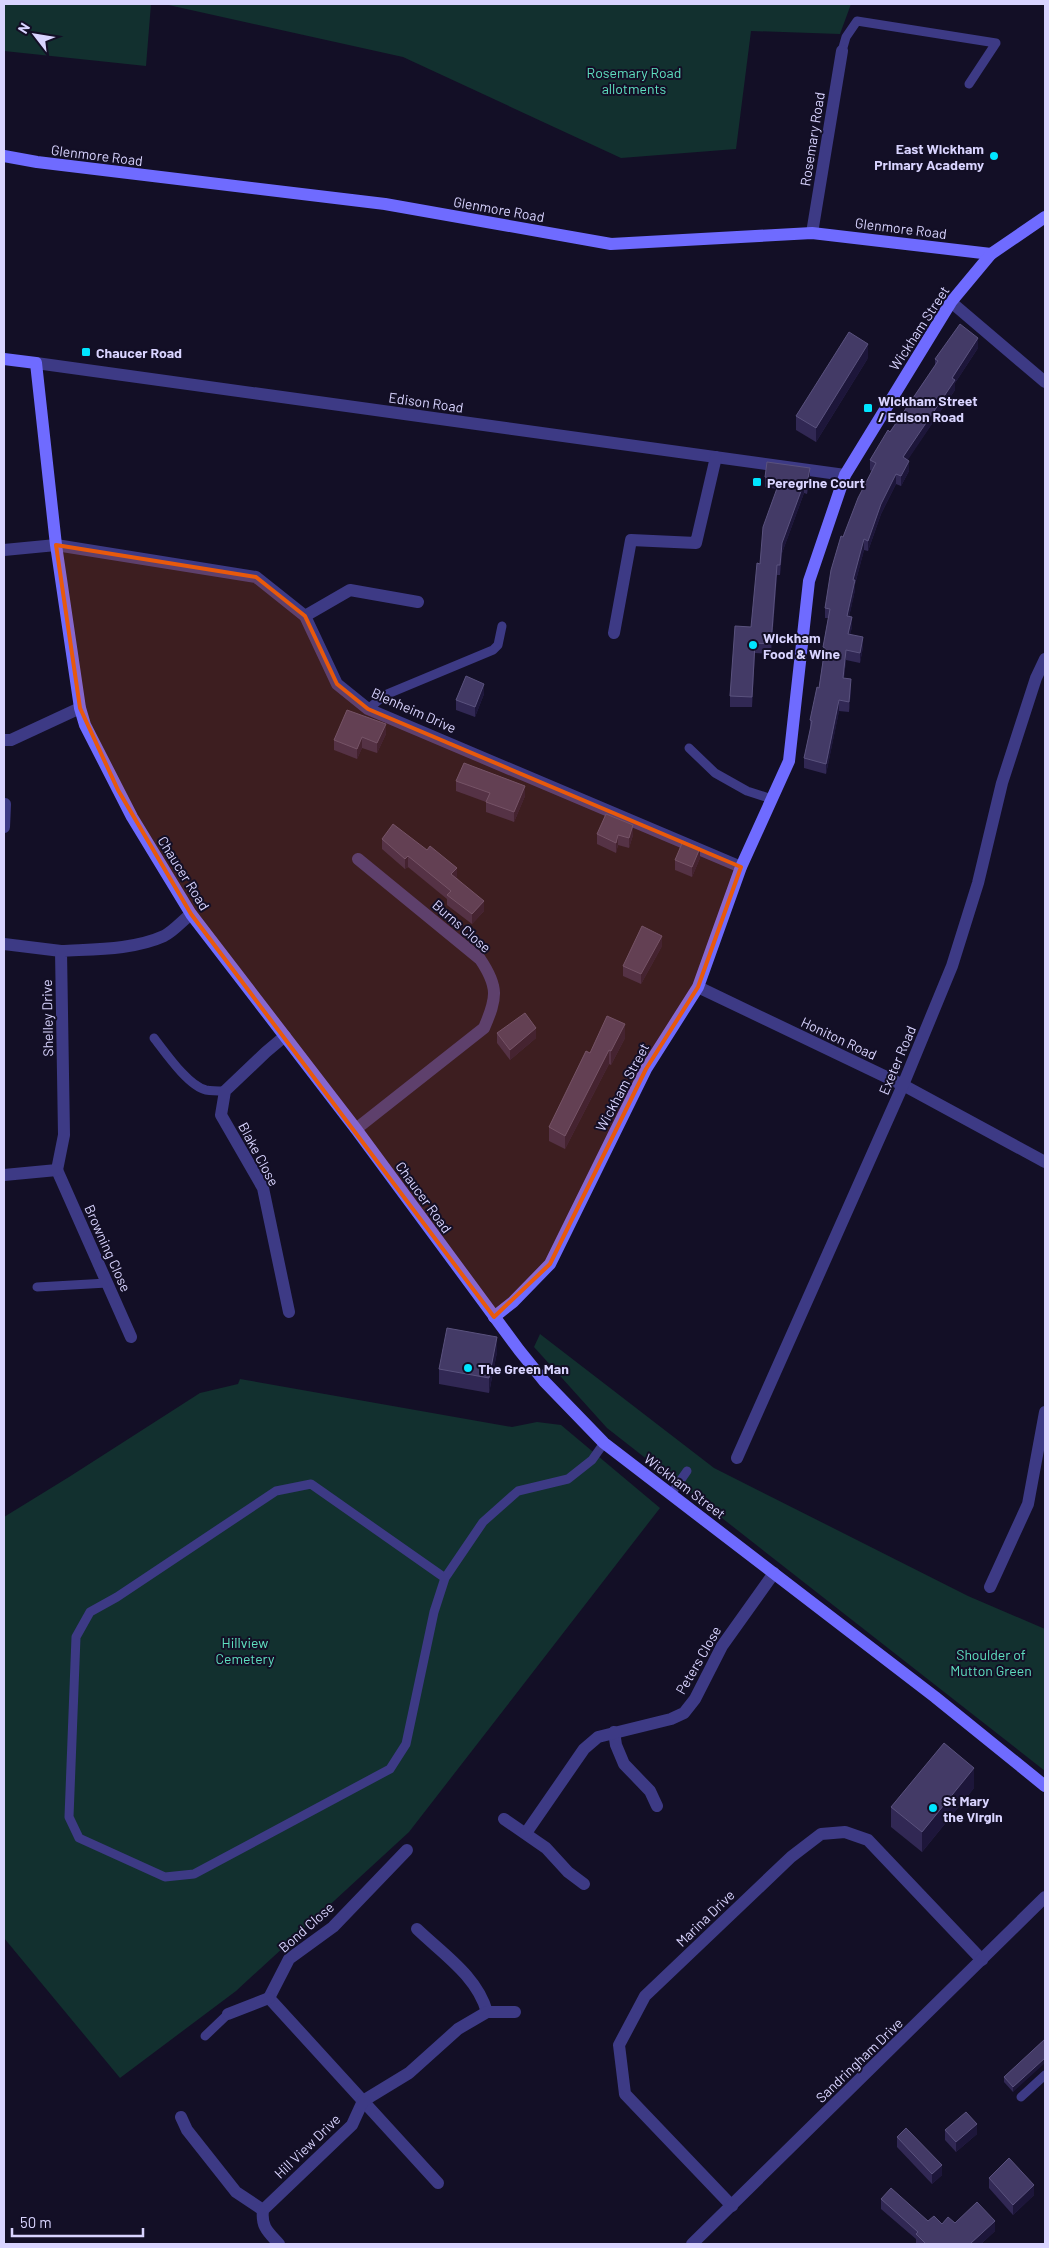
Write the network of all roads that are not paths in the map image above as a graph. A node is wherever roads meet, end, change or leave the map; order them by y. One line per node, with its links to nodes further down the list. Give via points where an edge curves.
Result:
1 (842, 51): 2 (lane, via 846,37 857,21 996,43); 5 (street, Rosemary Road)
2 (969, 84)
3 (4, 156): 5 (street, Glenmore Road, via 386,204 611,244)
4 (1045, 217): 6 (street, Wickham Street)
5 (812, 232): 6 (street, Glenmore Road)
6 (991, 254): 7 (street, Wickham Street)
7 (951, 302): 10 (street); 12 (street, Wickham Street)
8 (4, 359): 9 (street, Edison Road)
9 (36, 363): 11 (street, Edison Road); 13 (street, Chaucer Road)
10 (1045, 382)
11 (716, 457): 12 (street, Edison Road); 18 (street, via 696,543 630,540)
12 (845, 475): 24 (street, Wickham Street, via 809,581 790,761)
13 (56, 544): 14 (street, Blenheim Drive); 16 (street, Blenheim Drive, via 256,577); 20 (street, Chaucer Road)
14 (4, 550)
15 (418, 602): 16 (street, via 350,590)
16 (306, 616): 21 (street, Blenheim Drive, via 337,684)
17 (502, 626): 21 (lane, via 498,645 493,650 385,695)
18 (614, 632)
19 (1045, 659): 35 (street, Exeter Road, via 1002,783 978,883 952,966)
20 (80, 708): 22 (street, via 11,740); 29 (street, Chaucer Road, via 85,725 132,817)
21 (368, 709): 28 (street, Blenheim Drive)
22 (4, 740)
23 (689, 748): 24 (lane, via 715,773 747,791)
24 (772, 800): 28 (street, Wickham Street)
25 (5, 804): 26 (street)
26 (4, 827)
27 (358, 859): 37 (street, Burns Close, via 480,959 492,978 494,1006 484,1028)
28 (741, 867): 32 (street, Wickham Street)
29 (191, 914): 31 (street, via 166,935 155,939 120,947); 33 (street, Chaucer Road)
30 (4, 944): 31 (street)
31 (61, 951): 39 (street, Shelley Drive, via 64,1135)
32 (698, 987): 35 (street, Honiton Road); 44 (street, Wickham Street, via 646,1069 550,1264)
33 (285, 1036): 36 (street); 37 (street, Chaucer Road)
34 (154, 1038): 36 (lane, via 192,1082 204,1090)
35 (903, 1085): 38 (street, Honiton Road); 48 (street, Exeter Road)
36 (225, 1091): 43 (street, Blake Close, via 221,1115 263,1188)
37 (356, 1129): 44 (street, Chaucer Road)
38 (1045, 1162)
39 (58, 1170): 40 (street); 41 (street, Browning Close)
40 (4, 1175)
41 (107, 1283): 42 (lane); 45 (street, Browning Close)
42 (37, 1287)
43 (289, 1312)
44 (494, 1318): 47 (street, Wickham Street, via 544,1381)
45 (131, 1337)
46 (1045, 1415): 53 (street, via 1028,1504)
47 (604, 1443): 50 (street, Wickham Street); 52 (lane, via 592,1460 568,1479 518,1491 483,1522)
48 (736, 1458)
49 (687, 1471): 50 (lane)
50 (670, 1494): 51 (street, Wickham Street)
51 (774, 1573): 54 (street, Peters Close, via 722,1646 695,1699 684,1713 670,1720); 55 (street, Wickham Street)
52 (446, 1578): 52 (lane, via 312,1484 276,1491 90,1612 76,1637 69,1817 79,1838 165,1878 194,1874 390,1769 406,1744 434,1612)
53 (990, 1587)
54 (614, 1732): 56 (street, via 624,1764 650,1791); 58 (street, Peters Close, via 598,1737 584,1749)
55 (1045, 1786)
56 (657, 1806)
57 (504, 1819): 58 (street)
58 (526, 1833): 60 (street)
59 (407, 1850): 64 (street, Bond Close, via 333,1927 289,1959)
60 (584, 1884)
61 (1045, 1897): 63 (street, Sandringham Drive)
62 (416, 1929): 65 (street, via 465,1974 482,1996)
63 (982, 1960): 74 (street, Sandringham Drive); 74 (street, Marina Drive, via 868,1840 845,1832 821,1834 791,1857 645,1996 619,2045 625,2094)
64 (268, 1998): 67 (street); 71 (street)
65 (487, 2012): 66 (street); 71 (street, via 458,2029 409,2073)
66 (515, 2012)
67 (228, 2014): 68 (lane)
68 (205, 2036)
69 (1045, 2075): 70 (lane)
70 (1021, 2097)
71 (363, 2101): 73 (street); 75 (street, Hill View Drive, via 352,2125)
72 (181, 2117): 75 (street, via 187,2130 236,2192)
73 (438, 2182)
74 (732, 2206): 77 (street, Sandringham Drive)
75 (263, 2210): 76 (street, via 264,2229)
76 (279, 2244)
77 (692, 2244)

